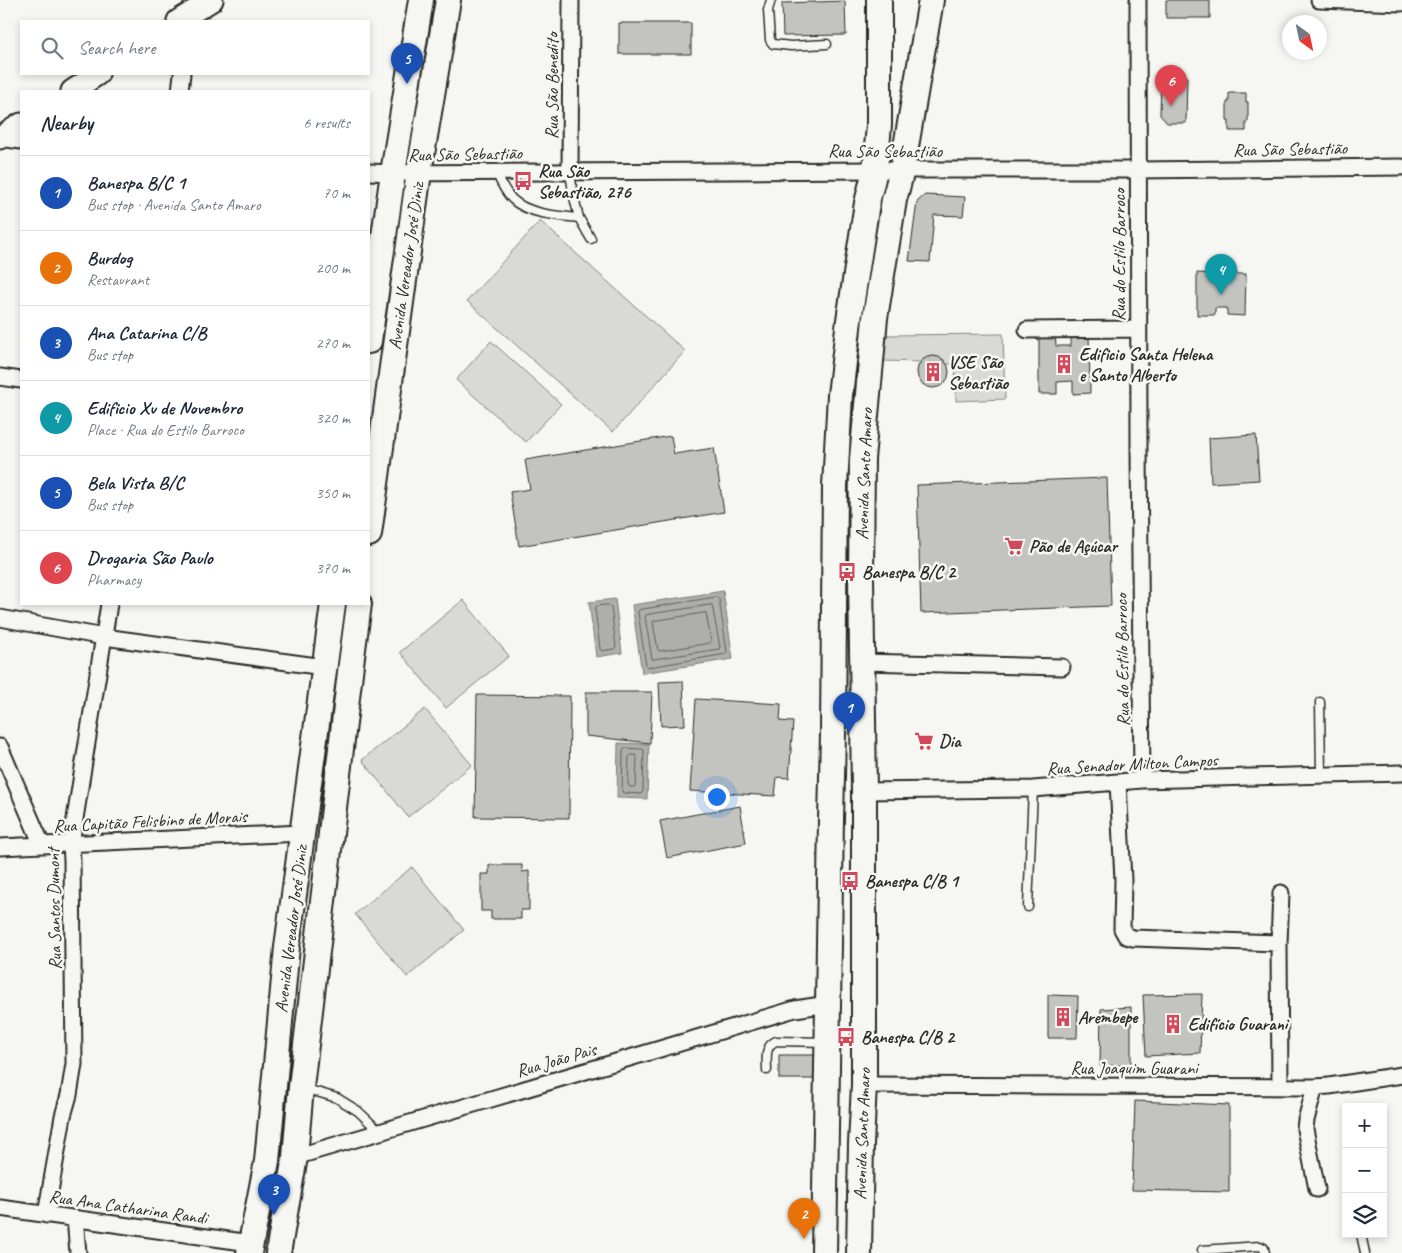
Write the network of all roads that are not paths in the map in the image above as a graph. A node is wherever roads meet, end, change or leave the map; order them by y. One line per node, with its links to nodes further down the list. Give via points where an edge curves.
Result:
1 (212, 0): 11 (street)
2 (421, 0): 28 (main road, Avenida Vereador José Diniz)
3 (448, 0): 25 (main road, Avenida Vereador José Diniz)
4 (571, 0): 27 (street, Rua São Benedito)
5 (771, 0): 12 (lane, via 768,10 772,44)
6 (879, 0): 21 (main road, Avenida Santo Amaro, via 879,125)
7 (932, 0): 22 (main road, Avenida Santo Amaro)
8 (1138, 0): 23 (street, Rua do Estilo Barroco)
9 (1319, 0): 10 (street)
10 (1402, 3)
11 (186, 19)
12 (827, 44)
13 (96, 75): 15 (street)
14 (182, 75): 16 (street)
15 (74, 90)
16 (180, 90)
17 (20, 125): 18 (street)
18 (0, 138): 19 (street)
19 (20, 140)
20 (1402, 167): 23 (street, Rua São Sebastião)
21 (874, 170): 22 (street, Rua São Sebastião); 27 (street, Rua São Sebastião); 60 (main road, Avenida Santo Amaro, via 840,395 835,486)
22 (902, 170): 23 (street, Rua São Sebastião); 42 (main road, Avenida Santo Amaro, via 875,318 862,458)
23 (1137, 170): 31 (street, Rua do Estilo Barroco)
24 (370, 172): 28 (street, Rua São Sebastião)
25 (419, 172): 26 (street, Rua São Sebastião); 28 (street, Rua São Sebastião); 36 (main road, Avenida Vereador José Diniz)
26 (496, 172): 27 (street, Rua São Sebastião); 29 (lane, via 512,200 529,210)
27 (570, 172): 29 (lane)
28 (393, 174): 33 (main road, Avenida Vereador José Diniz)
29 (579, 218): 30 (lane)
30 (591, 239)
31 (1138, 328): 32 (street); 49 (street, Rua do Estilo Barroco)
32 (1027, 330)
33 (370, 334)
34 (0, 378): 35 (street)
35 (20, 380)
36 (370, 527)
37 (109, 605): 41 (street, Rua Santos Dumont)
38 (332, 605): 43 (main road, Avenida Vereador José Diniz)
39 (359, 605): 65 (main road, Avenida Vereador José Diniz)
40 (0, 618): 41 (street)
41 (104, 636): 43 (street); 54 (street, Rua Santos Dumont)
42 (862, 662): 44 (street); 52 (main road, Avenida Santo Amaro)
43 (324, 667): 53 (main road, Avenida Vereador José Diniz)
44 (1062, 667)
45 (1320, 702): 48 (lane)
46 (0, 747): 55 (street)
47 (1402, 773): 48 (street, Rua Senador Milton Campos)
48 (1321, 775): 49 (street, Rua Senador Milton Campos)
49 (1142, 780): 50 (street, Rua Senador Milton Campos)
50 (1118, 782): 51 (street, Rua Senador Milton Campos); 59 (street, via 1122,930 1126,936)
51 (1033, 789): 52 (street, Rua Senador Milton Campos); 58 (lane)
52 (864, 791): 64 (main road, Avenida Santo Amaro)
53 (302, 833): 54 (street, Rua Capitão Felisbino de Morais); 75 (main road, Avenida Vereador José Diniz, via 286,947 267,1161)
54 (71, 844): 55 (street, Rua Capitão Felisbino de Morais); 72 (street, Rua Santos Dumont, via 74,1064)
55 (42, 845): 56 (street, Rua Capitão Felisbino de Morais)
56 (0, 847)
57 (1280, 893): 59 (street)
58 (1028, 907)
59 (1279, 942): 66 (street)
60 (828, 1004): 61 (main road, Avenida Santo Amaro); 68 (street, Rua João Pais, via 795,1009)
61 (828, 1042): 62 (lane, via 776,1041 767,1049); 79 (main road, Avenida Santo Amaro)
62 (767, 1070)
63 (1402, 1075): 67 (street, Rua Joaquim Guarani)
64 (864, 1085): 66 (street, Rua Joaquim Guarani); 80 (main road, Avenida Santo Amaro)
65 (301, 1087): 68 (lane, via 337,1098 358,1111); 69 (main road, Avenida Vereador José Diniz)
66 (1280, 1087): 67 (street, Rua Joaquim Guarani)
67 (1315, 1087): 70 (street, via 1305,1129)
68 (380, 1132): 69 (street, Rua João Pais)
69 (295, 1157): 77 (main road, Avenida Vereador José Diniz)
70 (1317, 1189)
71 (0, 1208): 72 (street, Rua Ana Catharina Randi)
72 (46, 1215): 73 (street, Rua Ana Catharina Randi)
73 (75, 1218): 75 (street, Rua Ana Catharina Randi); 78 (street)
74 (1363, 1238): 82 (lane)
75 (250, 1248)
76 (1202, 1250): 81 (lane, via 1260,1246)
77 (279, 1251)
78 (78, 1253)
79 (824, 1253)
80 (859, 1253)
81 (1265, 1253)
82 (1366, 1253)

